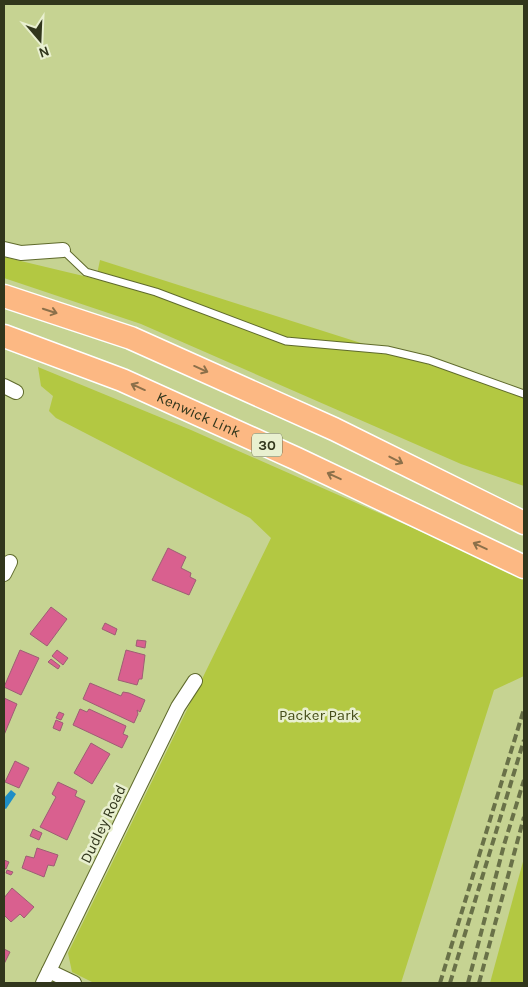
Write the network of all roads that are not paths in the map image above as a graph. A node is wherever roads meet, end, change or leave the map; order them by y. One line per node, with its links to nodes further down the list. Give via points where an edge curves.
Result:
1 (4, 249): 2 (street, via 21,253)
2 (63, 250): 5 (lane, via 86,272 156,292 286,341 387,350 429,360)
3 (4, 296): 6 (highway, one-way to 6, via 131,338 334,429)
4 (4, 336): 8 (highway, Kenwick Link / 30, one-way to 4, via 130,383)
5 (524, 394)
6 (524, 523)
7 (10, 562): 9 (street)
8 (524, 567)
9 (4, 574)
10 (195, 681): 11 (street, Dudley Road, via 178,707)
11 (46, 977): 12 (street)
12 (74, 983)

